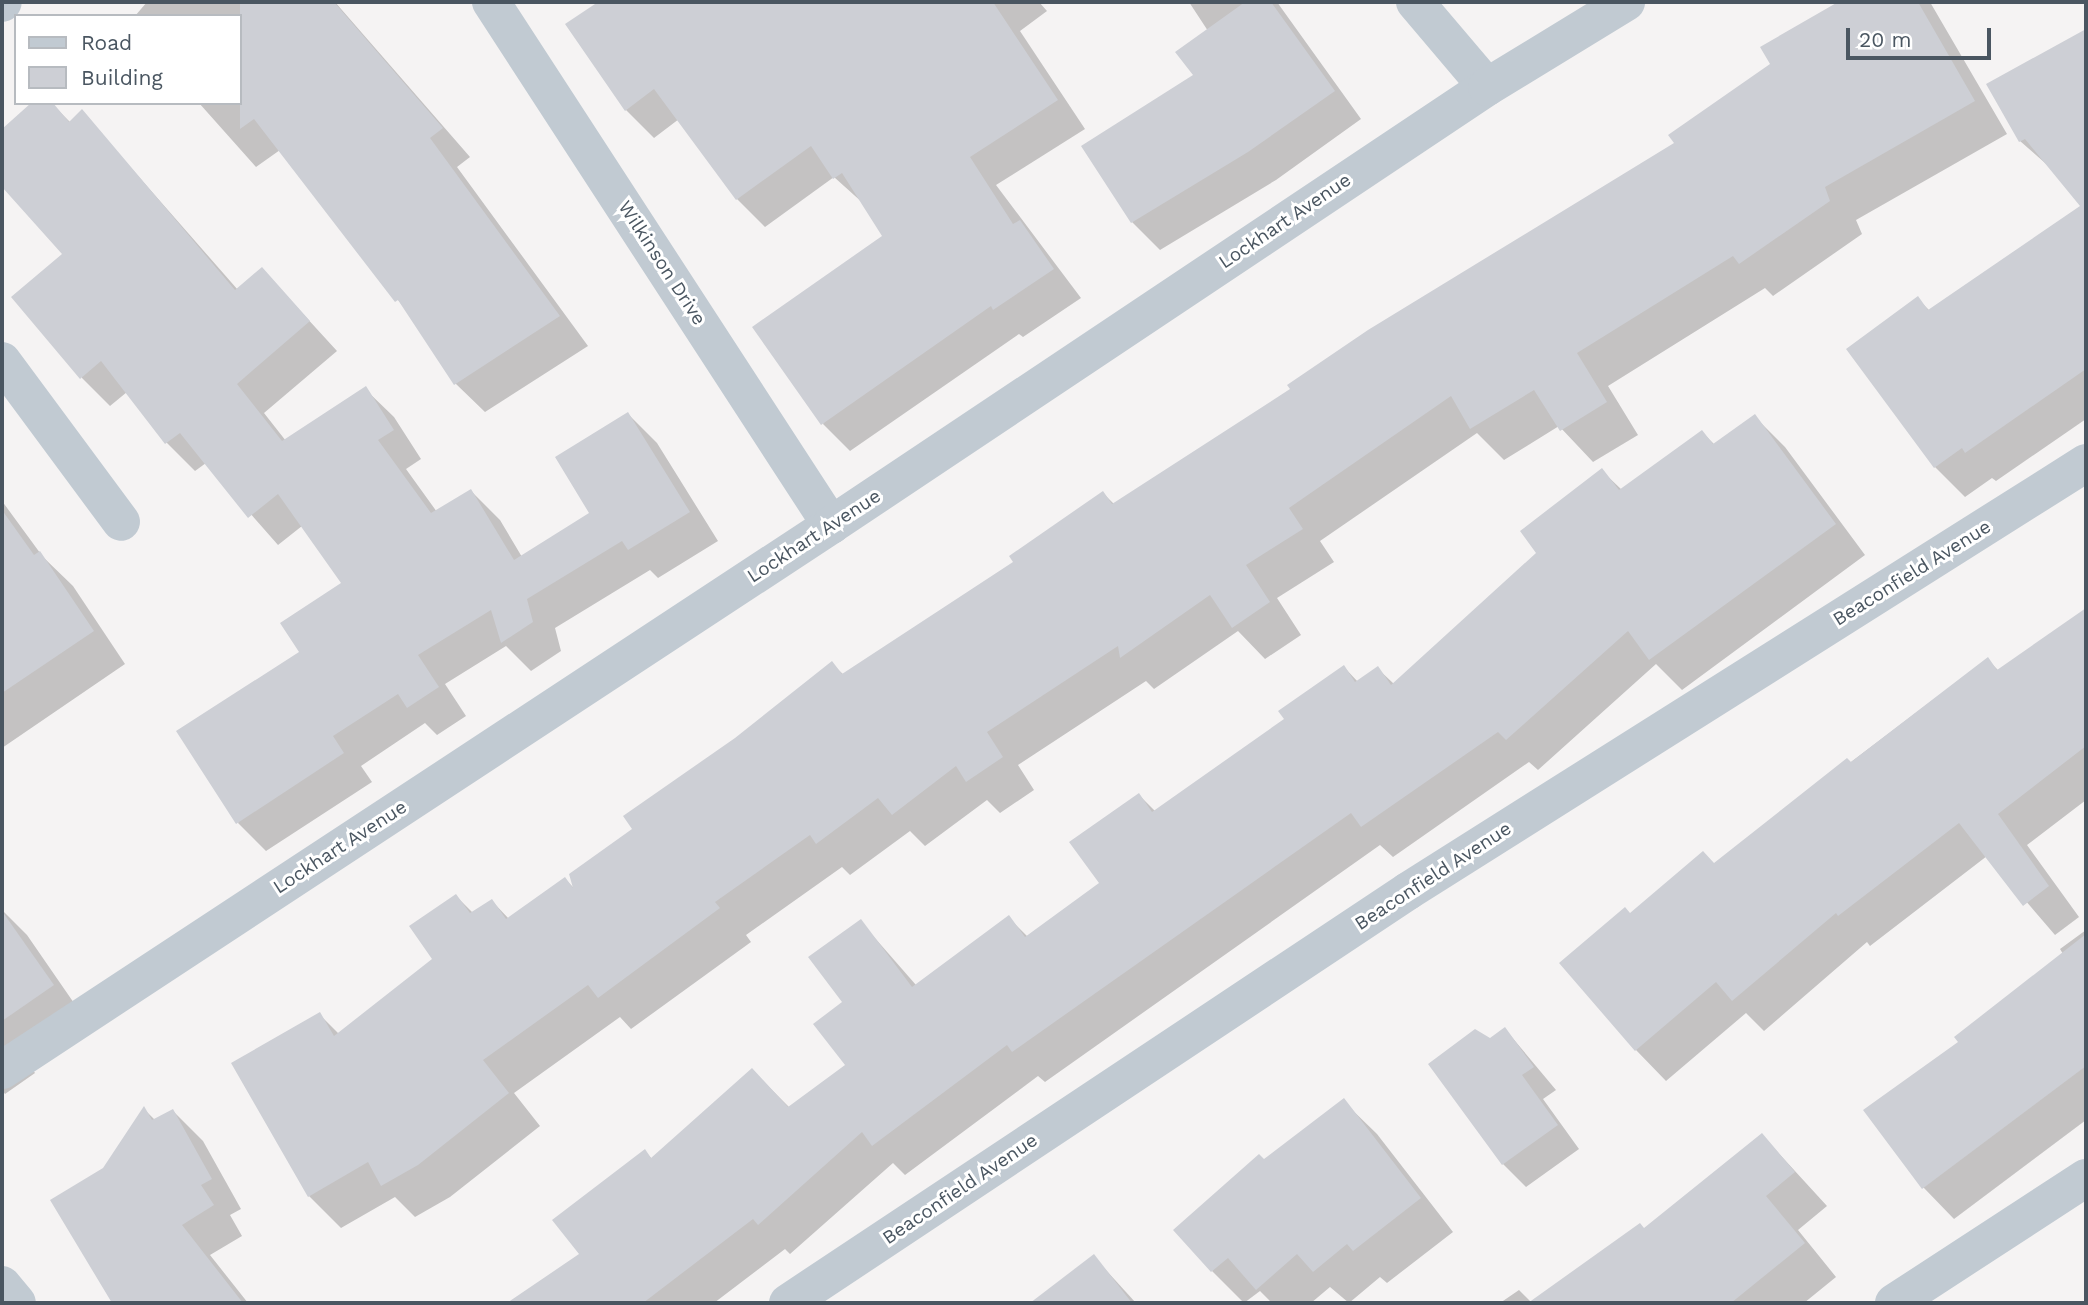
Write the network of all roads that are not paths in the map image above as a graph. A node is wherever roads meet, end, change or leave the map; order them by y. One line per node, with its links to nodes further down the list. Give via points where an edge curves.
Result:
1 (491, 2): 8 (street, Wilkinson Drive)
2 (1415, 2): 4 (street)
3 (1626, 2): 4 (street, Lockhart Avenue)
4 (1486, 87): 8 (street, Lockhart Avenue)
5 (2, 361): 7 (street)
6 (2086, 463): 13 (street, Beaconfield Avenue, via 1408,891)
7 (121, 522)
8 (831, 525): 9 (street, Lockhart Avenue)
9 (2, 1070)
10 (2086, 1178): 14 (street)
11 (2, 1284): 12 (street)
12 (17, 1303)
13 (788, 1303)
14 (1894, 1303)

